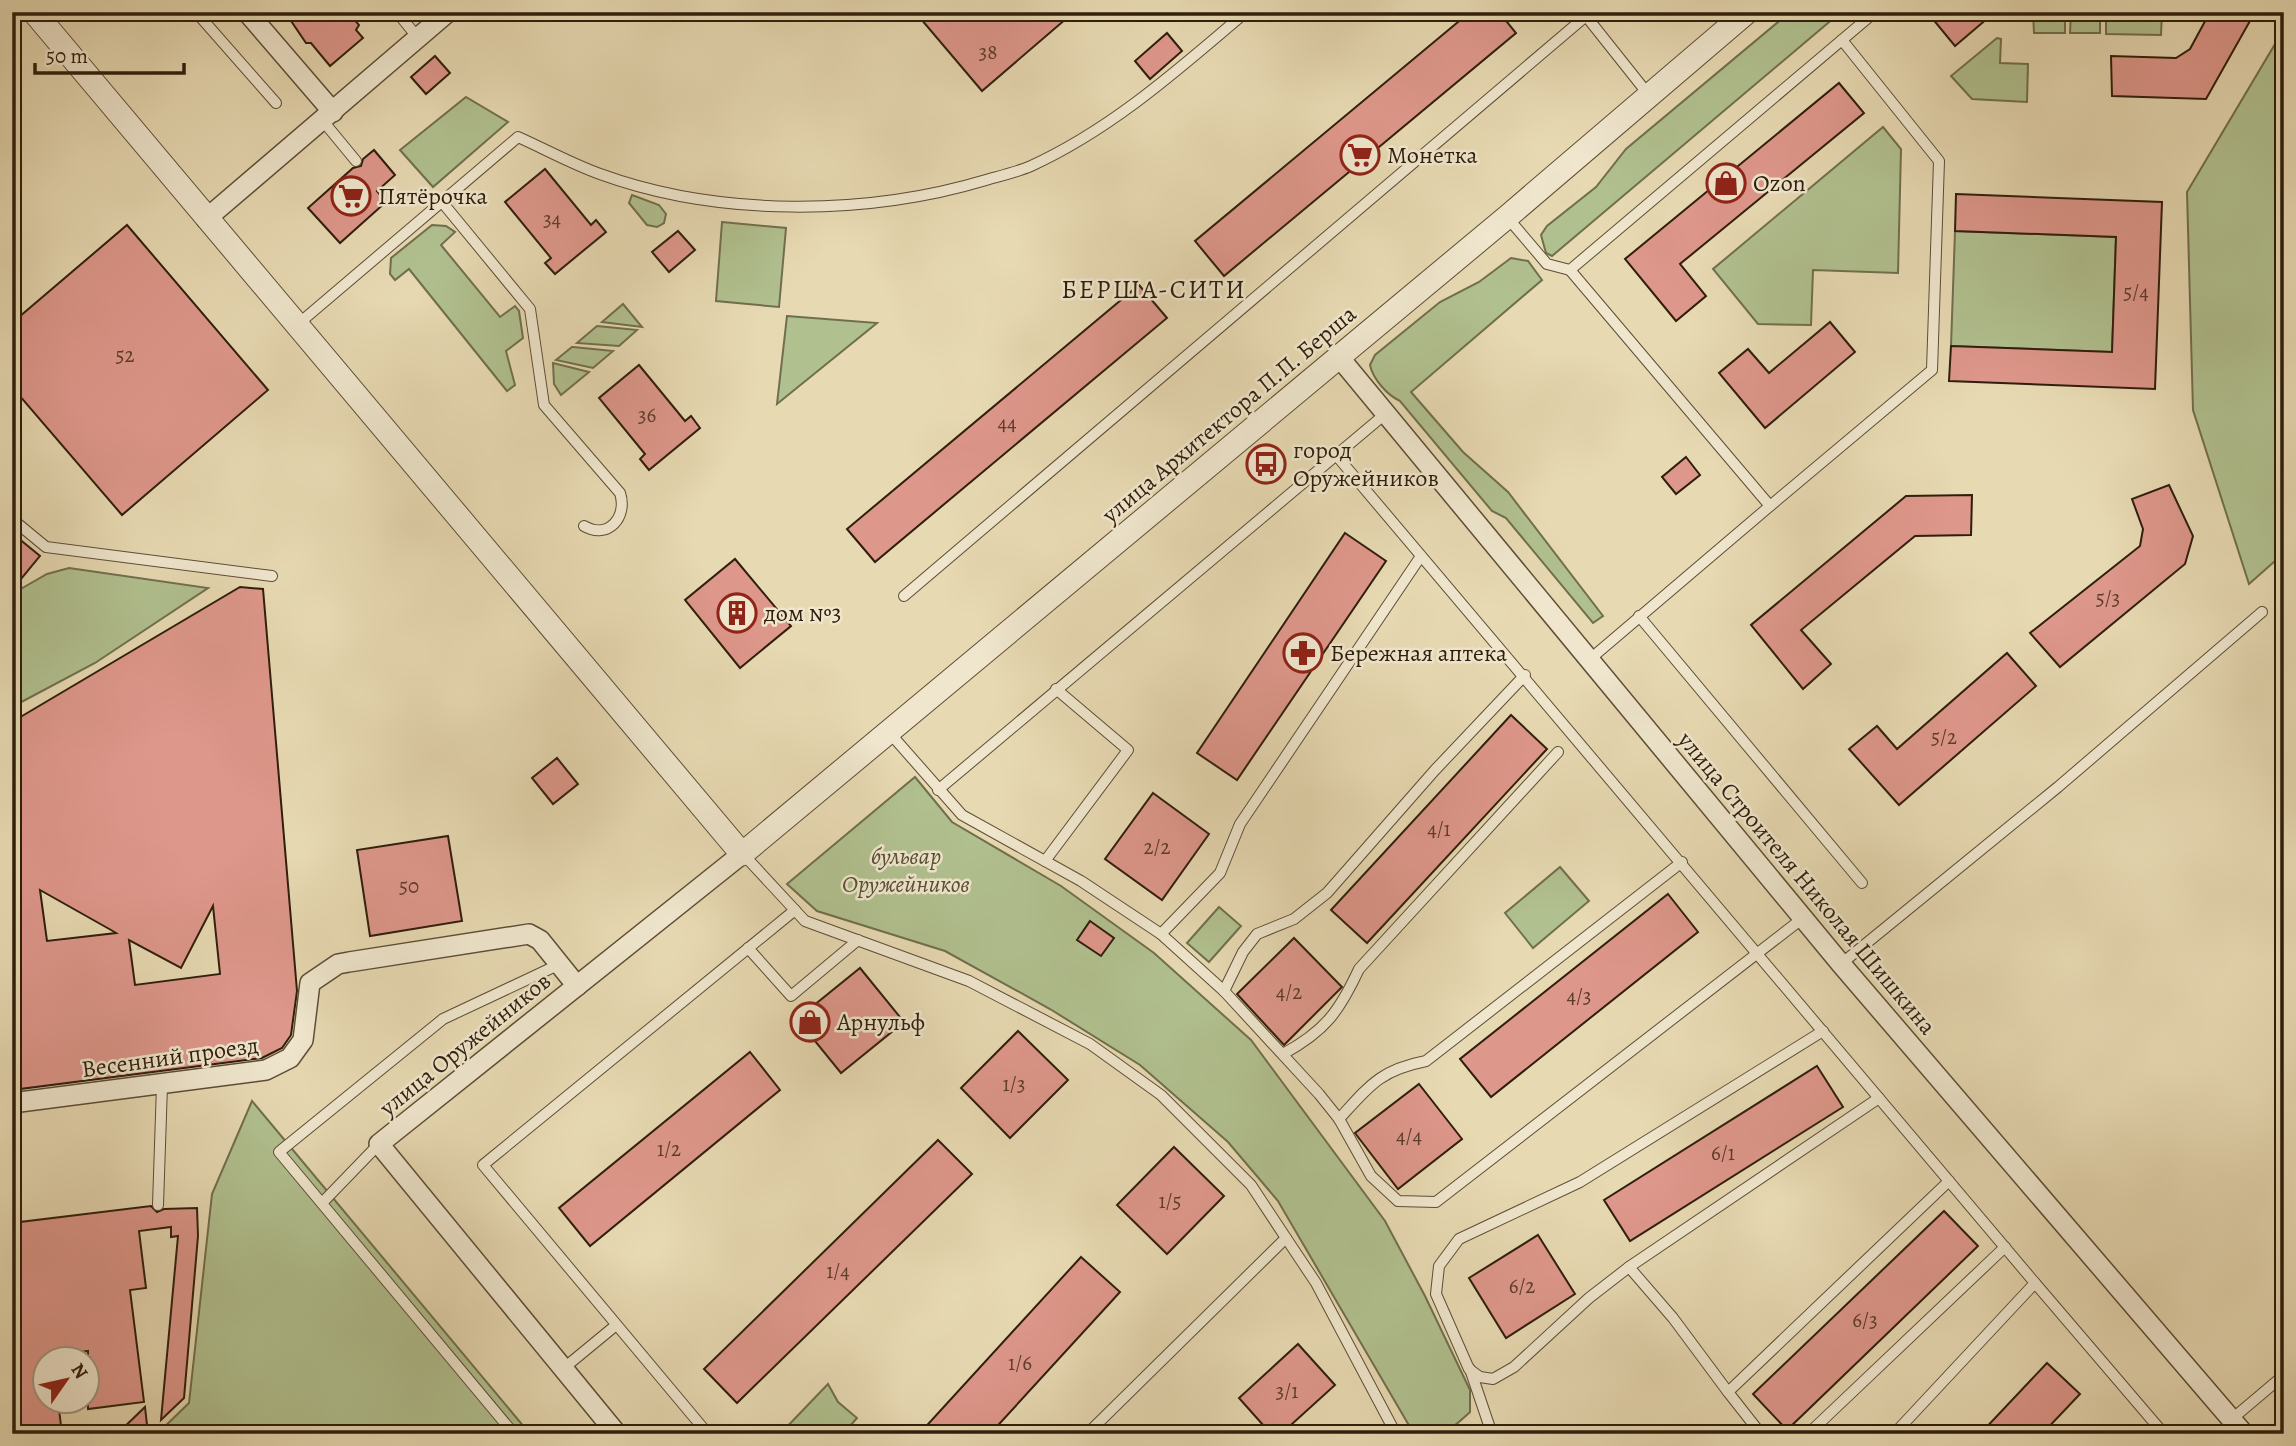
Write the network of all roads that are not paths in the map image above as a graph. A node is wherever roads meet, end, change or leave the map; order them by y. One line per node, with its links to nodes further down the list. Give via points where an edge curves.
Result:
1 (34, 12): 18 (street)
2 (196, 12): 13 (lane)
3 (247, 12): 14 (street)
4 (397, 12): 10 (lane)
5 (448, 12): 10 (street)
6 (1246, 12): 16 (lane, via 1157,87 1095,131 1030,167 953,190 819,208 691,197 600,174 518,137)
7 (1747, 12): 12 (street, улица Архитектора П.П. Берша)
8 (1875, 12): 11 (lane)
9 (1586, 13): 12 (lane); 29 (lane)
10 (418, 38): 14 (street)
11 (1842, 40): 19 (lane); 24 (lane, via 1939,161 1932,370)
12 (1648, 94): 17 (street, улица Архитектора П.П. Берша)
13 (276, 103)
14 (328, 117): 15 (lane); 18 (street)
15 (356, 161)
16 (442, 202): 20 (lane); 26 (lane, via 530,309 544,405 620,494 624,505 615,524 594,531)
17 (1507, 217): 19 (lane, via 1547,264); 21 (street, улица Архитектора П.П. Берша)
18 (206, 219): 20 (street)
19 (1570, 270): 24 (lane)
20 (295, 326): 38 (street)
21 (1339, 357): 22 (street, улица Строителя Николая Шишкина); 35 (street, улица Архитектора П.П. Берша)
22 (1384, 415): 23 (lane); 32 (street, улица Строителя Николая Шишкина)
23 (1336, 455): 27 (lane); 34 (lane)
24 (1770, 506): 31 (lane)
25 (12, 519): 28 (lane, via 46,547)
26 (584, 526)
27 (1421, 556): 33 (lane); 44 (lane, via 1240,824 1220,873)
28 (272, 576)
29 (904, 596)
30 (2262, 612): 49 (lane)
31 (1639, 616): 32 (lane); 41 (lane)
32 (1589, 660): 43 (street, улица Строителя Николая Шишкина)
33 (1525, 675): 40 (lane); 51 (lane, via 1327,893 1294,919 1257,934)
34 (1056, 689): 37 (lane); 39 (lane, via 1128,750)
35 (888, 731): 37 (lane); 38 (street, улица Архитектора П.П. Берша)
36 (1558, 752): 53 (lane, via 1359,969 1342,1005 1308,1040)
37 (938, 790): 39 (lane, via 961,815)
38 (742, 854): 42 (lane); 50 (street, улица Оружейников)
39 (1045, 861): 44 (lane)
40 (1682, 862): 47 (lane); 57 (lane, via 1426,1061 1397,1067 1373,1082)
41 (1862, 883)
42 (794, 910): 45 (lane, via 805,920); 46 (lane)
43 (1802, 918): 47 (lane); 49 (street, улица Строителя Николая Шишкина)
44 (1161, 934): 51 (lane)
45 (858, 940): 46 (lane, via 791,996); 62 (lane, via 969,981 1090,1044 1161,1095 1251,1185)
46 (748, 948): 66 (lane, via 483,1165)
47 (1758, 954): 52 (lane); 57 (lane, via 1436,1202 1398,1201 1371,1176)
48 (560, 964): 50 (street, Весенний проезд); 54 (street, Весенний проезд, via 529,934 338,964 310,983 303,1040 290,1058 266,1070); 60 (lane, via 443,1019 279,1152)
49 (1841, 964): 71 (street, улица Строителя Николая Шишкина)
50 (577, 986): 58 (street, улица Оружейников)
51 (1224, 991): 53 (lane)
52 (1823, 1031): 55 (lane); 68 (lane, via 1580,1182 1459,1239 1439,1266 1436,1294)
53 (1283, 1054): 57 (lane)
54 (162, 1085): 56 (street, Весенний проезд); 61 (lane)
55 (1879, 1098): 59 (lane); 64 (lane)
56 (12, 1103)
57 (1339, 1119)
58 (379, 1144): 60 (lane); 67 (street, улица Оружейников)
59 (1949, 1181): 63 (lane); 70 (lane)
60 (322, 1203): 72 (lane)
61 (158, 1205)
62 (1286, 1238): 75 (lane); 76 (lane, via 1316,1283)
63 (2005, 1247): 65 (lane); 79 (lane)
64 (1629, 1267): 68 (lane, via 1514,1367 1493,1379); 70 (lane)
65 (2035, 1283): 80 (lane); 81 (lane)
66 (615, 1326): 67 (lane); 74 (lane)
67 (564, 1368): 73 (street, улица Оружейников)
68 (1469, 1369): 77 (lane)
69 (2284, 1376): 71 (lane)
70 (1728, 1392): 78 (lane)
71 (2238, 1427)
72 (514, 1434)
73 (617, 1434)
74 (708, 1434)
75 (1087, 1434)
76 (1396, 1434)
77 (1492, 1434)
78 (1761, 1434)
79 (1808, 1434)
80 (1894, 1434)
81 (2164, 1434)

